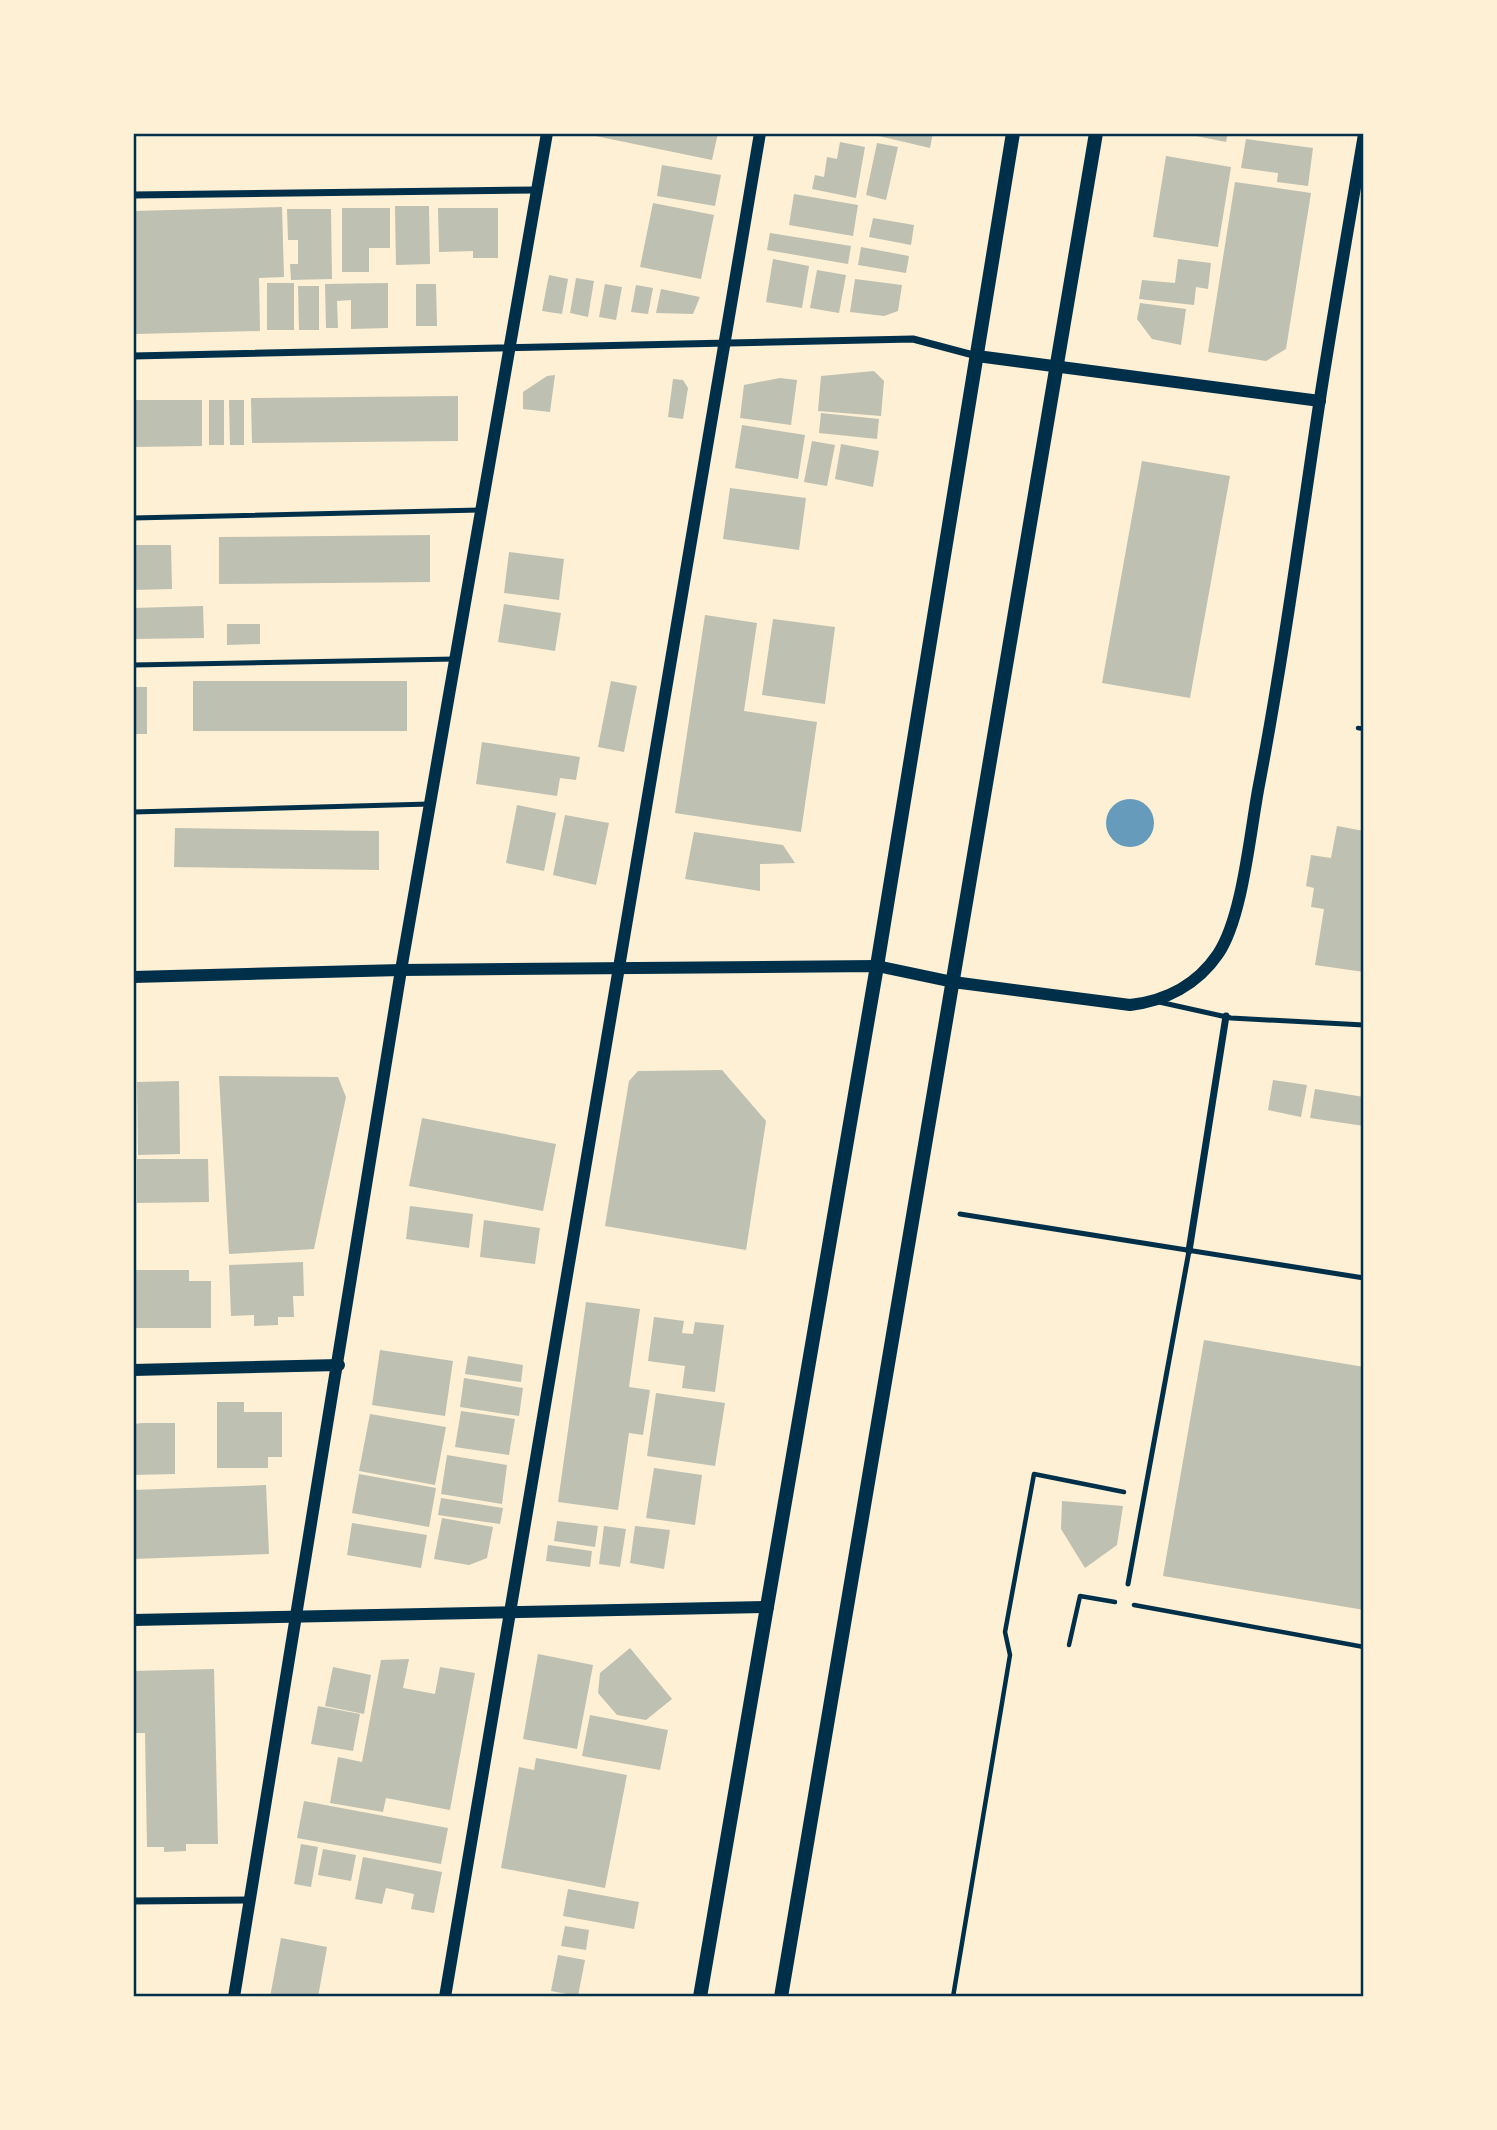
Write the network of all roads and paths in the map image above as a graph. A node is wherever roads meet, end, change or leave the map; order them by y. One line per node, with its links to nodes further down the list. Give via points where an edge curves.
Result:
1 (547, 133): 6 (street)
2 (760, 133): 8 (street)
3 (1013, 133): 11 (main road)
4 (1096, 133): 12 (main road)
5 (1364, 134): 13 (street)
6 (537, 190): 7 (street); 9 (street)
7 (133, 195)
8 (725, 341): 9 (street); 11 (street, via 913,339); 22 (street)
9 (511, 347): 10 (street); 14 (street)
10 (133, 356)
11 (977, 356): 12 (street); 20 (main road)
12 (1056, 366): 13 (street); 24 (main road)
13 (1320, 401): 25 (street, via 1273,712 1232,920 1219,953 1202,972)
14 (481, 510): 15 (lane); 16 (street)
15 (133, 518)
16 (456, 659): 17 (lane); 18 (street)
17 (133, 665)
18 (430, 804): 19 (lane); 21 (street)
19 (133, 812)
20 (877, 966): 22 (street); 24 (street); 35 (main road)
21 (401, 970): 22 (street); 23 (street); 31 (street)
22 (618, 971): 36 (street)
23 (133, 977)
24 (953, 982): 25 (street, via 1130,1005); 46 (main road)
25 (1156, 1002): 26 (lane)
26 (1226, 1016): 27 (lane); 29 (street)
27 (1364, 1025)
28 (960, 1214): 29 (lane)
29 (1189, 1251): 30 (lane); 33 (lane)
30 (1364, 1278)
31 (339, 1365): 32 (street); 37 (street)
32 (133, 1370)
33 (1143, 1496): 34 (lane); 47 (path, via 1034,1474 1004,1632 1010,1655)
34 (1128, 1584)
35 (768, 1607): 36 (street); 45 (main road)
36 (512, 1612): 37 (street); 44 (street)
37 (297, 1616): 38 (street); 41 (street)
38 (133, 1620)
39 (1069, 1645): 40 (path, via 1080,1596)
40 (1364, 1647)
41 (249, 1900): 42 (street); 43 (street)
42 (133, 1901)
43 (234, 1997)
44 (445, 1997)
45 (700, 1997)
46 (781, 1997)
47 (953, 1997)

